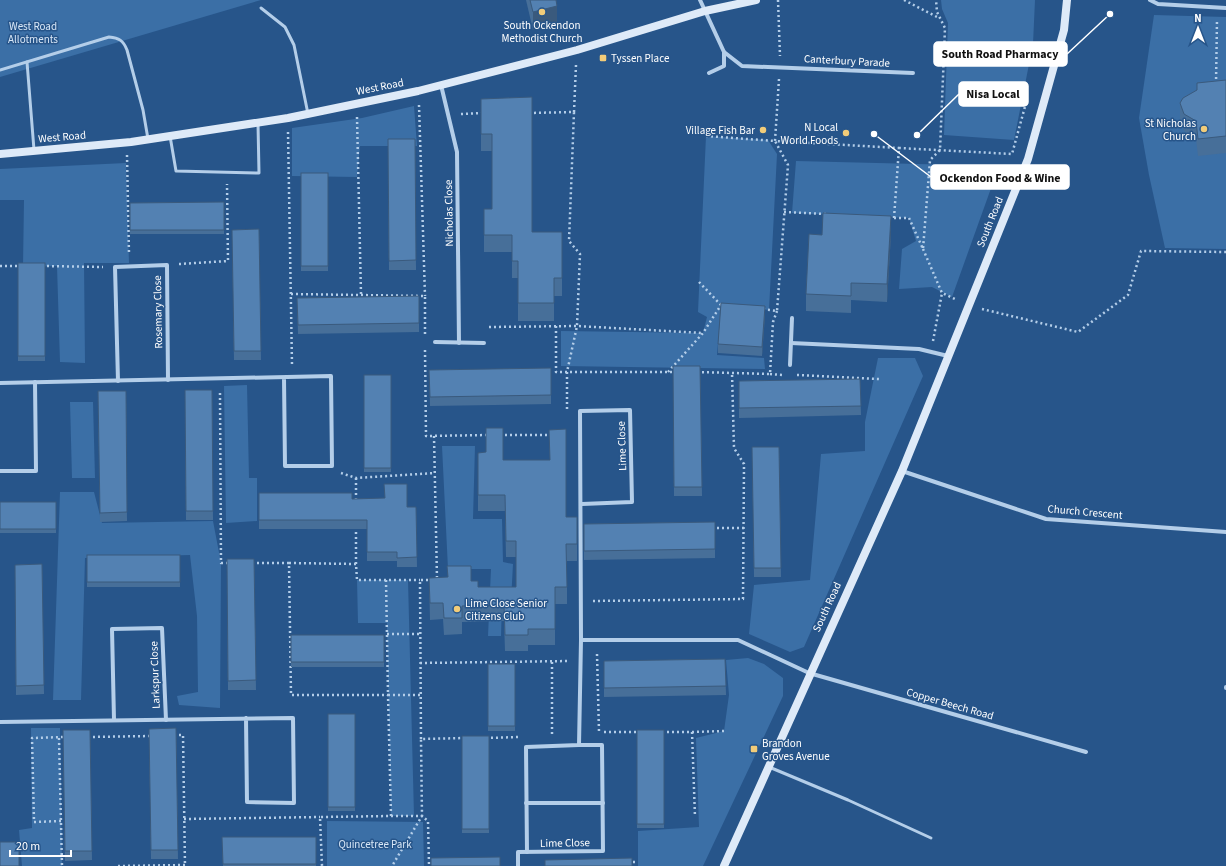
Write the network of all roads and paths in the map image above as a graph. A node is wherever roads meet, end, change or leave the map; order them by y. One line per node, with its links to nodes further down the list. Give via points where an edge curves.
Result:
1 (700, 0): 11 (street)
2 (756, 0): 11 (main road, West Road)
3 (778, 0): 16 (path)
4 (904, 0): 12 (path)
5 (936, 0): 12 (path)
6 (1067, 0): 60 (main road, South Road, via 1064,30 1028,159)
7 (1150, 0): 9 (street, via 1158,4)
8 (261, 8): 27 (lane, via 285,27 294,45)
9 (1217, 8): 10 (street); 22 (path)
10 (1226, 8)
11 (705, 11): 13 (main road, West Road); 14 (street, Canterbury Parade)
12 (940, 18): 37 (path, via 945,28)
13 (577, 50): 20 (main road, West Road); 24 (path)
14 (724, 52): 16 (street, Canterbury Parade, via 742,66); 18 (street, via 724,66)
15 (26, 62): 17 (lane); 33 (lane, via 108,37 124,42 143,110); 38 (lane)
16 (780, 67): 19 (street, Canterbury Parade); 34 (path)
17 (0, 70)
18 (709, 73)
19 (913, 74)
20 (441, 85): 21 (main road, West Road); 70 (street, Nicholas Close, via 457,152)
21 (418, 91): 23 (main road, West Road); 58 (path)
22 (1215, 91)
23 (357, 103): 27 (main road, West Road); 57 (path)
24 (574, 112): 26 (path); 66 (path, via 569,241 580,254)
25 (488, 113): 28 (path)
26 (527, 113)
27 (308, 114): 29 (main road, West Road)
28 (456, 114)
29 (288, 118): 30 (main road, West Road); 56 (path)
30 (258, 122): 31 (main road, West Road); 41 (lane, via 259,173)
31 (170, 136): 33 (main road, West Road); 41 (lane, via 176,170)
32 (706, 136): 34 (path)
33 (148, 139): 35 (main road, West Road)
34 (775, 140): 36 (path); 42 (path, via 788,165)
35 (126, 143): 38 (main road, West Road); 48 (path)
36 (899, 148): 37 (path); 45 (path)
37 (940, 150): 40 (path); 46 (path, via 930,160)
38 (34, 151): 39 (main road, West Road)
39 (0, 154)
40 (1012, 154)
41 (227, 173): 49 (path, via 228,261)
42 (784, 212): 43 (path); 63 (path)
43 (831, 215)
44 (886, 218): 45 (path)
45 (894, 218): 46 (path, via 909,218)
46 (923, 249): 55 (path)
47 (1226, 252): 60 (path, via 1141,251 1128,295 1078,332)
48 (129, 255)
49 (167, 265): 53 (street, Rosemary Close); 88 (street, Rosemary Close)
50 (0, 266): 51 (path)
51 (26, 266)
52 (41, 266): 53 (path)
53 (116, 267): 87 (street)
54 (699, 282): 59 (path)
55 (942, 293): 60 (path); 73 (path)
56 (291, 294): 57 (path); 84 (path)
57 (361, 294): 58 (path)
58 (425, 296): 94 (path, via 426,436)
59 (721, 305): 61 (path); 68 (path)
60 (969, 305): 74 (main road, South Road)
61 (728, 306)
62 (756, 309): 63 (path)
63 (777, 311): 81 (path, via 773,322)
64 (792, 318): 72 (street)
65 (556, 326): 66 (path); 67 (path); 76 (path, via 556,372)
66 (577, 326): 68 (path); 76 (path)
67 (489, 327)
68 (703, 333): 77 (path)
69 (435, 342): 70 (street)
70 (459, 343): 71 (street)
71 (484, 343)
72 (791, 343): 73 (street, via 919,349); 75 (street)
73 (930, 352): 74 (street)
74 (948, 356): 97 (main road, South Road)
75 (790, 365)
76 (567, 372): 77 (path); 92 (path)
77 (668, 372): 78 (path)
78 (684, 372)
79 (692, 372): 80 (path)
80 (732, 373): 81 (path); 104 (path, via 734,448 744,464)
81 (770, 374): 82 (path)
82 (786, 375)
83 (794, 375): 86 (path)
84 (292, 377): 85 (street); 95 (street, via 331,376 332,466)
85 (284, 378): 88 (street); 95 (street, via 284,466)
86 (879, 378)
87 (118, 380): 88 (street); 89 (street)
88 (168, 380)
89 (35, 382): 90 (street); 96 (street, via 36,471)
90 (0, 383)
91 (220, 393): 106 (path, via 221,563)
92 (567, 411)
93 (559, 435): 94 (path)
94 (434, 436): 98 (path)
95 (321, 466): 99 (path)
96 (0, 471)
97 (902, 471): 105 (street, Church Crescent, via 1046,519); 120 (main road, South Road)
98 (435, 473): 99 (path); 111 (path, via 437,580)
99 (356, 478): 101 (path)
100 (582, 504): 100 (street, Lime Close, via 580,410 630,410 632,502); 115 (street, Lime Close)
101 (356, 510)
102 (356, 525): 109 (path)
103 (706, 528): 104 (path)
104 (744, 528): 112 (path, via 743,599)
105 (1226, 532)
106 (236, 563)
107 (251, 563): 108 (path)
108 (289, 563): 109 (path); 121 (path, via 291,695)
109 (356, 564): 110 (path, via 357,580)
110 (386, 580): 111 (path); 113 (path)
111 (420, 580): 114 (path)
112 (591, 601)
113 (387, 634): 114 (path); 121 (path)
114 (420, 634): 119 (path)
115 (581, 640): 120 (street, via 738,640); 143 (street, Lime Close)
116 (597, 654): 128 (path, via 597,732)
117 (570, 661): 118 (path)
118 (552, 662): 119 (path); 134 (path)
119 (420, 663): 122 (path)
120 (809, 673): 144 (street, Copper Beech Road); 145 (main road, South Road)
121 (388, 695): 122 (path); 148 (path)
122 (421, 695): 142 (path)
123 (246, 718): 123 (street, Larkspur Close, via 292,718 294,803 247,802); 125 (street, Larkspur Close)
124 (114, 720): 125 (street, Larkspur Close); 125 (street, Larkspur Close, via 112,629 162,628); 126 (street, Larkspur Close)
125 (166, 720)
126 (0, 722)
127 (724, 731): 130 (path)
128 (645, 732)
129 (660, 732): 130 (path)
130 (692, 732): 151 (path)
131 (167, 735): 152 (path, via 183,735)
132 (152, 736): 137 (path)
133 (544, 736): 134 (path)
134 (552, 736): 135 (path)
135 (558, 736)
136 (67, 737): 139 (path)
137 (82, 737)
138 (521, 737): 141 (path)
139 (59, 738): 153 (path); 153 (path, via 32,738 32,746 34,822)
140 (467, 738): 142 (path)
141 (483, 738)
142 (421, 739): 149 (path)
143 (579, 745): 146 (street, Lime Close, via 526,747); 147 (street, Lime Close, via 602,745)
144 (1086, 752)
145 (768, 766): 154 (lane); 164 (main road, South Road)
146 (526, 803): 147 (street); 155 (street, Lime Close)
147 (603, 803): 155 (street, Lime Close, via 603,851)
148 (391, 816): 149 (path); 150 (path)
149 (422, 816): 157 (path, via 428,821); 162 (path)
150 (320, 817): 152 (path); 161 (path)
151 (695, 817)
152 (184, 819): 160 (path)
153 (61, 821): 158 (path)
154 (930, 838)
155 (527, 852): 163 (street, Lime Close, via 518,852)
156 (436, 864): 157 (path)
157 (429, 865)
158 (62, 866)
159 (118, 866): 160 (path)
160 (185, 866)
161 (322, 866)
162 (392, 866)
163 (518, 866)
164 (724, 866)

